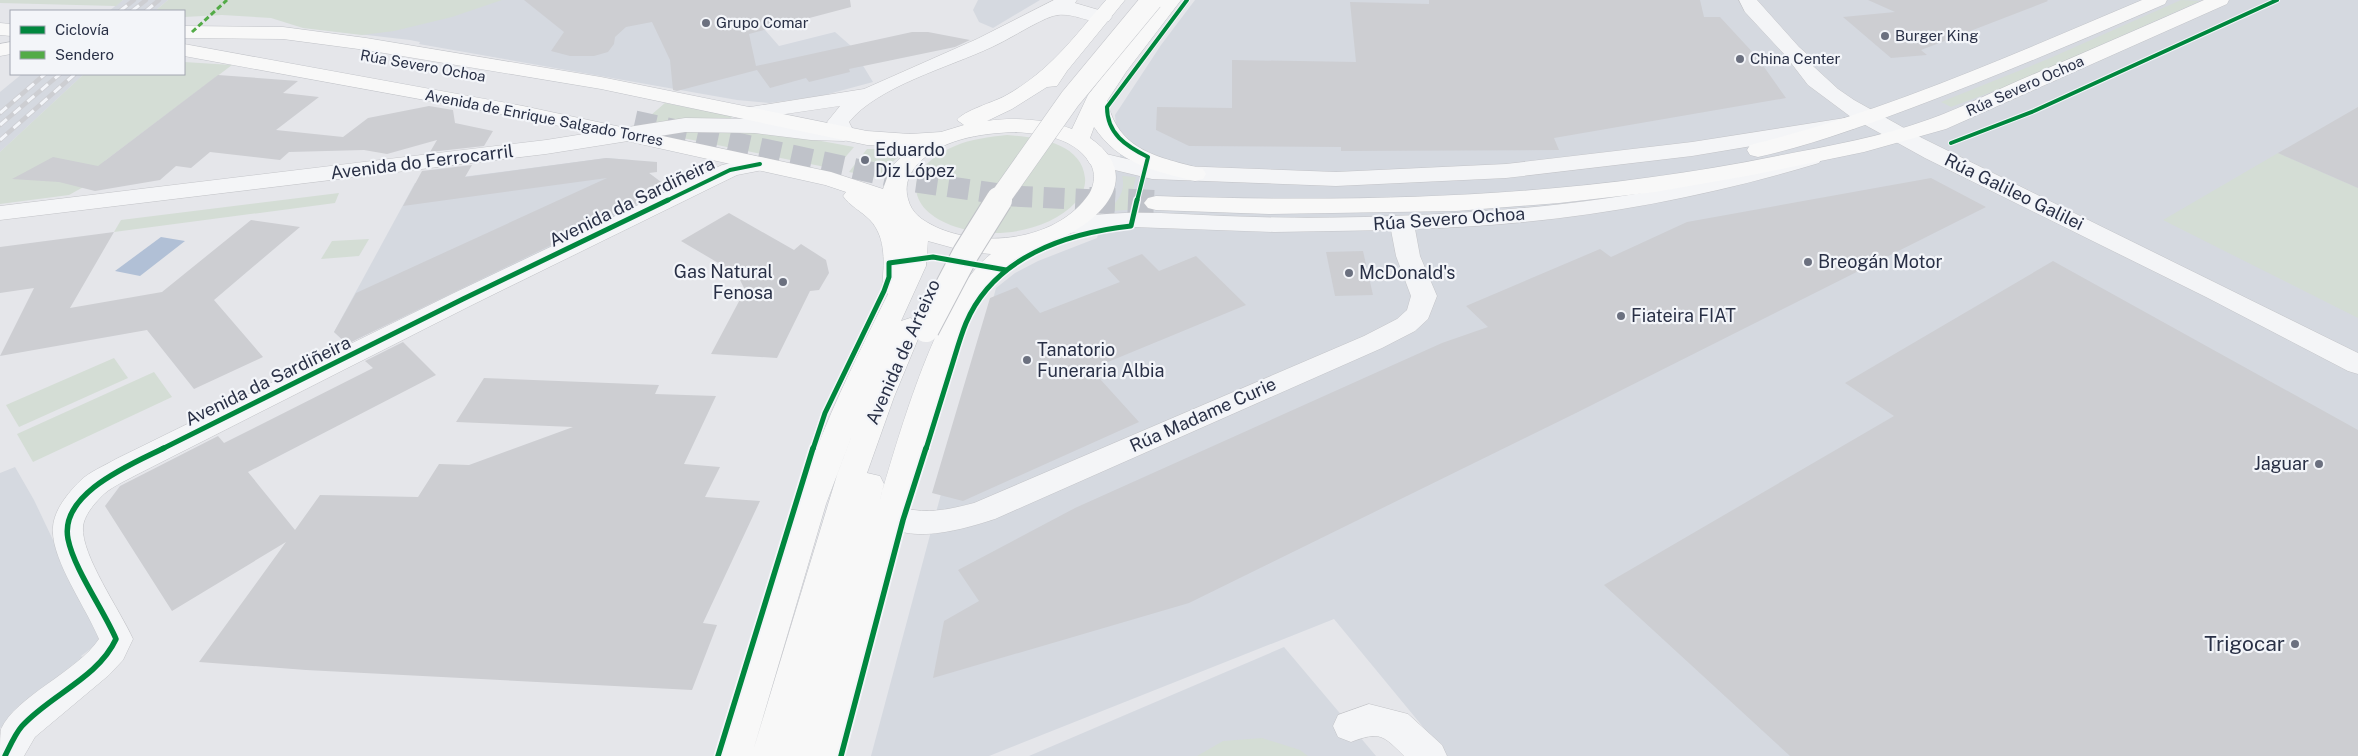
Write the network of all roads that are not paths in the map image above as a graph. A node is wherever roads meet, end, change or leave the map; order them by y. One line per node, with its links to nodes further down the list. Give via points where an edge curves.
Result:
1 (1068, 0): 10 (street)
2 (1116, 0): 9 (main road)
3 (1139, 0): 35 (main road, Avenida de Arteixo, via 1033,130 969,220)
4 (1152, 0): 35 (main road, Avenida de Arteixo, bridge, via 1045,132 954,272)
5 (1172, 0): 14 (main road)
6 (1748, 0): 17 (street, Rúa Galileo Galilei, via 1792,51 1832,79)
7 (2158, 0): 17 (main road, Rúa Severo Ochoa, via 2061,42)
8 (2220, 0): 20 (main road, Rúa Severo Ochoa)
9 (1091, 10): 10 (street); 12 (main road)
10 (1049, 11): 13 (street, via 957,56)
11 (187, 41): 15 (main road, Rúa Severo Ochoa, via 338,51); 16 (main road, via 283,33 601,83); 18 (main road, Avenida de Enrique Salgado Torres, via 523,112)
12 (1059, 68): 19 (main road, via 1045,90 1034,99 1003,118); 21 (main road, via 1022,96 982,116 906,133)
13 (870, 93): 16 (street, via 822,104); 21 (street, via 843,113 838,122)
14 (1096, 100): 24 (main road, via 1084,121); 28 (main road, via 1104,126 1115,142 1155,163)
15 (652, 109)
16 (752, 113): 21 (main road)
17 (1867, 116): 20 (street, Rúa Galileo Galilei); 23 (street, Rúa Galileo Galilei); 25 (main road, Rúa Severo Ochoa, via 1766,148 1679,166 1565,180 1451,190 1158,196 1269,207 1456,204 1654,185); 28 (street, Rúa Severo Ochoa, via 1692,149 1506,171 1336,179)
18 (634, 128): 21 (street, Avenida do Ferrocarril, via 720,124); 27 (main road, Avenida de Enrique Salgado Torres); 29 (street, Avenida do Ferrocarril)
19 (970, 129): 22 (main road); 24 (main road, via 1002,125 1038,127)
20 (1924, 129): 23 (main road, Rúa Severo Ochoa); 34 (street, Rúa Galileo Galilei, via 2183,263)
21 (844, 134): 22 (main road, via 910,141)
22 (947, 136): 30 (main road, via 912,156 904,166 894,186 894,194)
23 (1901, 136): 25 (main road, Rúa Severo Ochoa); 34 (street, Rúa Galileo Galilei)
24 (1078, 141): 26 (main road, via 1091,149)
25 (1823, 154): 31 (street, Rúa Severo Ochoa, via 1767,173 1699,190 1566,211)
26 (1098, 159): 28 (street, Rúa Severo Ochoa, via 1152,172); 32 (main road, via 1104,169 1102,193 1095,206)
27 (760, 164): 30 (main road, Avenida de Enrique Salgado Torres, via 831,179 880,195); 35 (main road, via 853,195 876,210 890,229 897,250); 39 (street, Avenida da Sardiñeira, via 730,170 490,286 126,467 91,488 72,512 68,539 116,639 97,665 22,726)
28 (1195, 174)
29 (0, 212)
30 (904, 214): 33 (main road, via 924,232 957,243 988,246); 35 (main road, Avenida de Arteixo, via 916,239 917,251 906,286)
31 (1402, 222): 32 (street, Rúa Severo Ochoa, via 1274,225 1111,219); 37 (street, Rúa Madame Curie, via 1407,253 1424,296 1419,313 1406,325 984,511 962,518 928,522 903,520)
32 (1070, 226): 33 (main road)
33 (1031, 241): 37 (main road, Avenida de Arteixo, via 1004,256 986,272 956,322 922,412)
34 (2253, 309): 36 (street, Rúa Galileo Galilei)
35 (910, 323): 40 (main road, Avenida de Arteixo, via 859,381 818,486); 41 (main road, Avenida de Arteixo, via 852,475); 42 (main road, Avenida de Arteixo, via 897,396 871,476)
36 (2358, 365)
37 (891, 513): 43 (main road, Avenida de Arteixo)
38 (1351, 726): 44 (street, via 1369,719 1396,725)
39 (5, 756)
40 (734, 756)
41 (770, 756)
42 (797, 756)
43 (824, 756)
44 (1429, 756)

